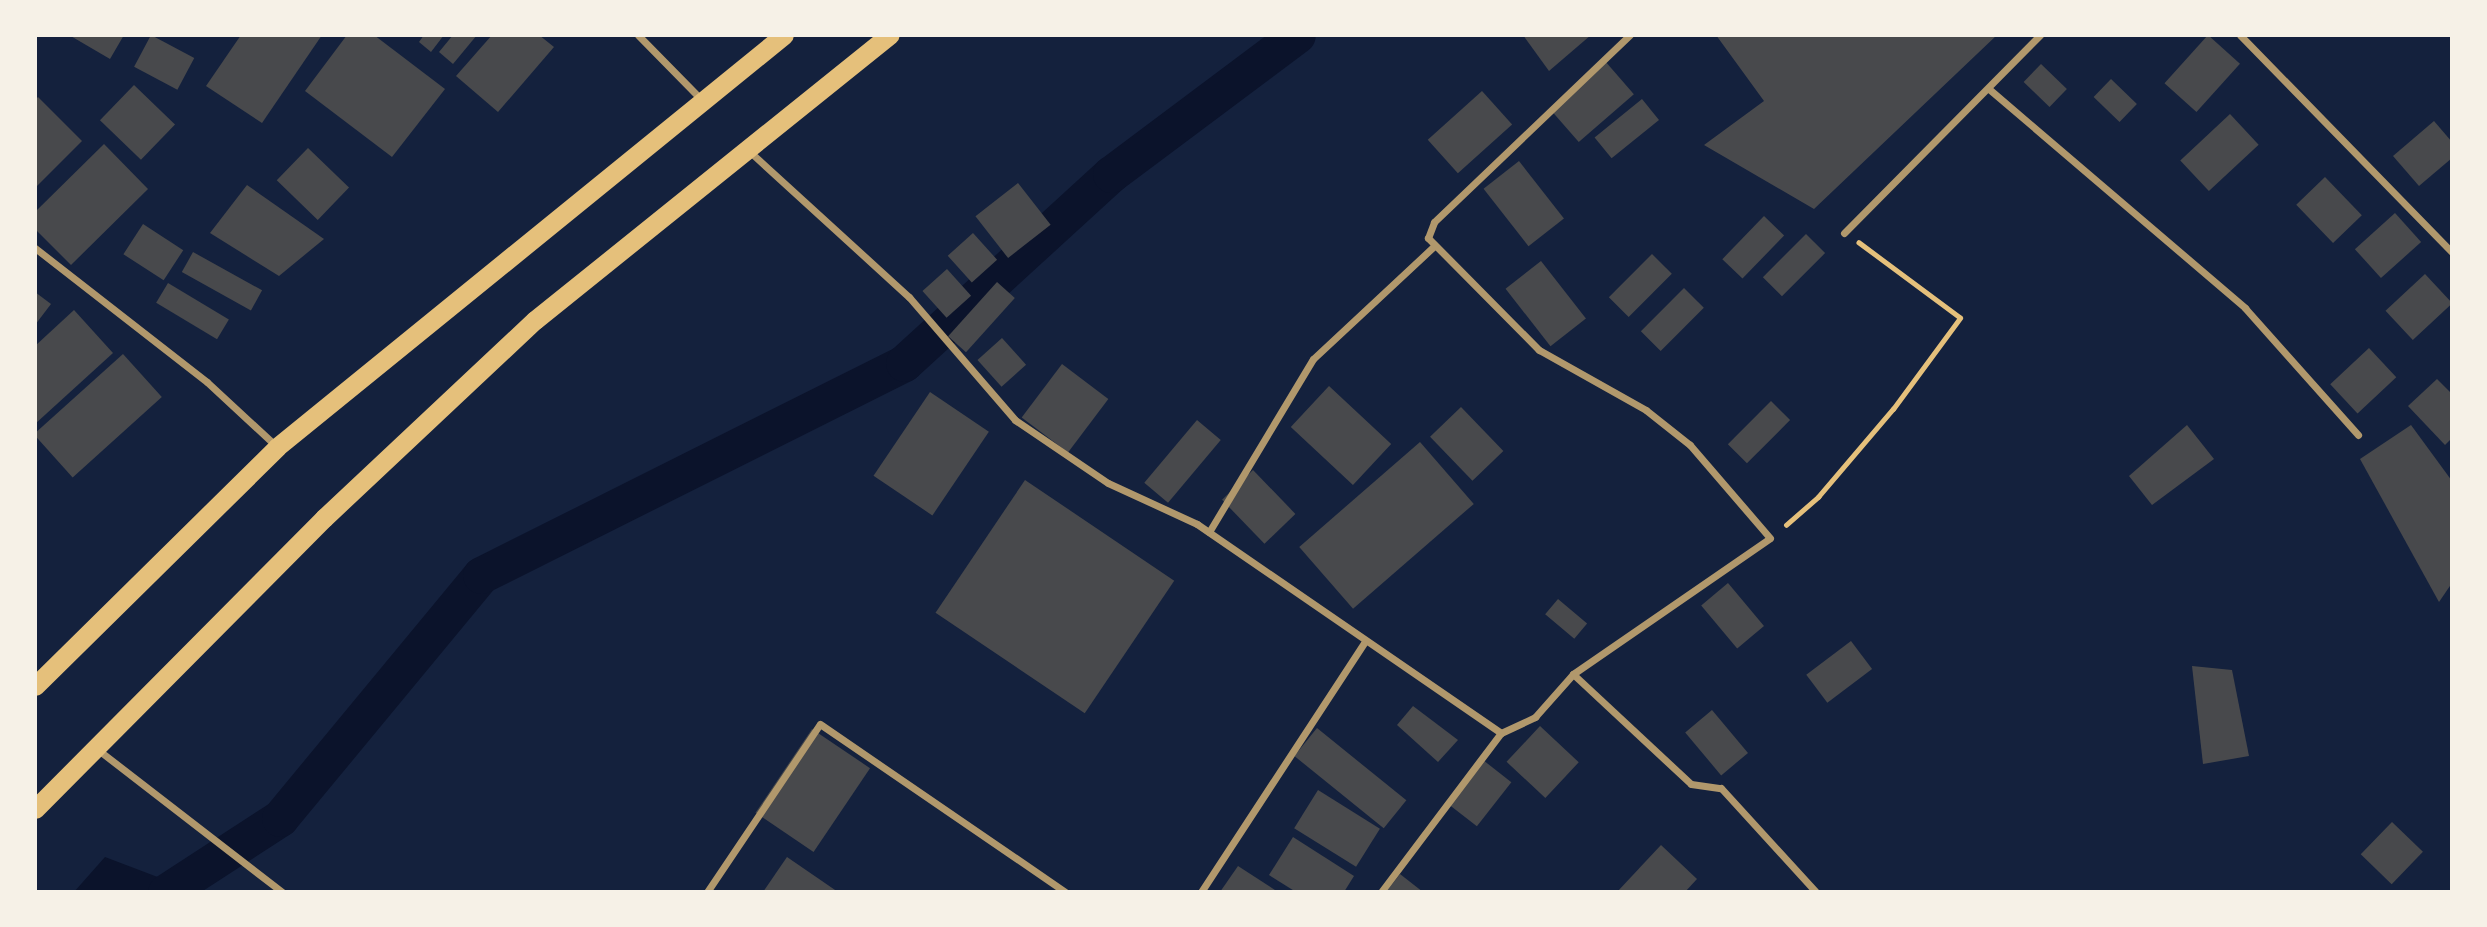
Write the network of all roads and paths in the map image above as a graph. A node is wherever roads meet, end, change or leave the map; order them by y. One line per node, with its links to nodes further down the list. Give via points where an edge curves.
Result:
1 (638, 35): 8 (street)
2 (784, 35): 8 (highway)
3 (890, 35): 9 (highway)
4 (1630, 35): 11 (street, via 1434,222 1428,238)
5 (2040, 35): 7 (street)
6 (2240, 35): 13 (street)
7 (1989, 89): 10 (street); 14 (street, via 2245,307)
8 (701, 99): 15 (highway)
9 (745, 148): 16 (street, via 909,297 1015,420 1108,483); 22 (highway, via 535,320)
10 (1844, 233): 17 (path, via 1960,318 1818,497)
11 (1433, 247): 16 (street, via 1313,359); 17 (street, via 1539,350 1646,410 1690,444)
12 (35, 248): 15 (street, via 207,382)
13 (2452, 252)
14 (2358, 435)
15 (277, 447): 20 (highway)
16 (1209, 532): 18 (street)
17 (1770, 538): 19 (street)
18 (1365, 641): 21 (street); 27 (street)
19 (1573, 674): 21 (street, via 1535,717); 29 (street, via 1691,784 1721,788)
20 (35, 686)
21 (1501, 733): 28 (street)
22 (92, 746): 23 (highway); 24 (street)
23 (35, 809)
24 (282, 892)
25 (707, 892): 26 (street, via 820,724)
26 (1065, 892)
27 (1201, 892)
28 (1381, 892)
29 (1816, 892)

